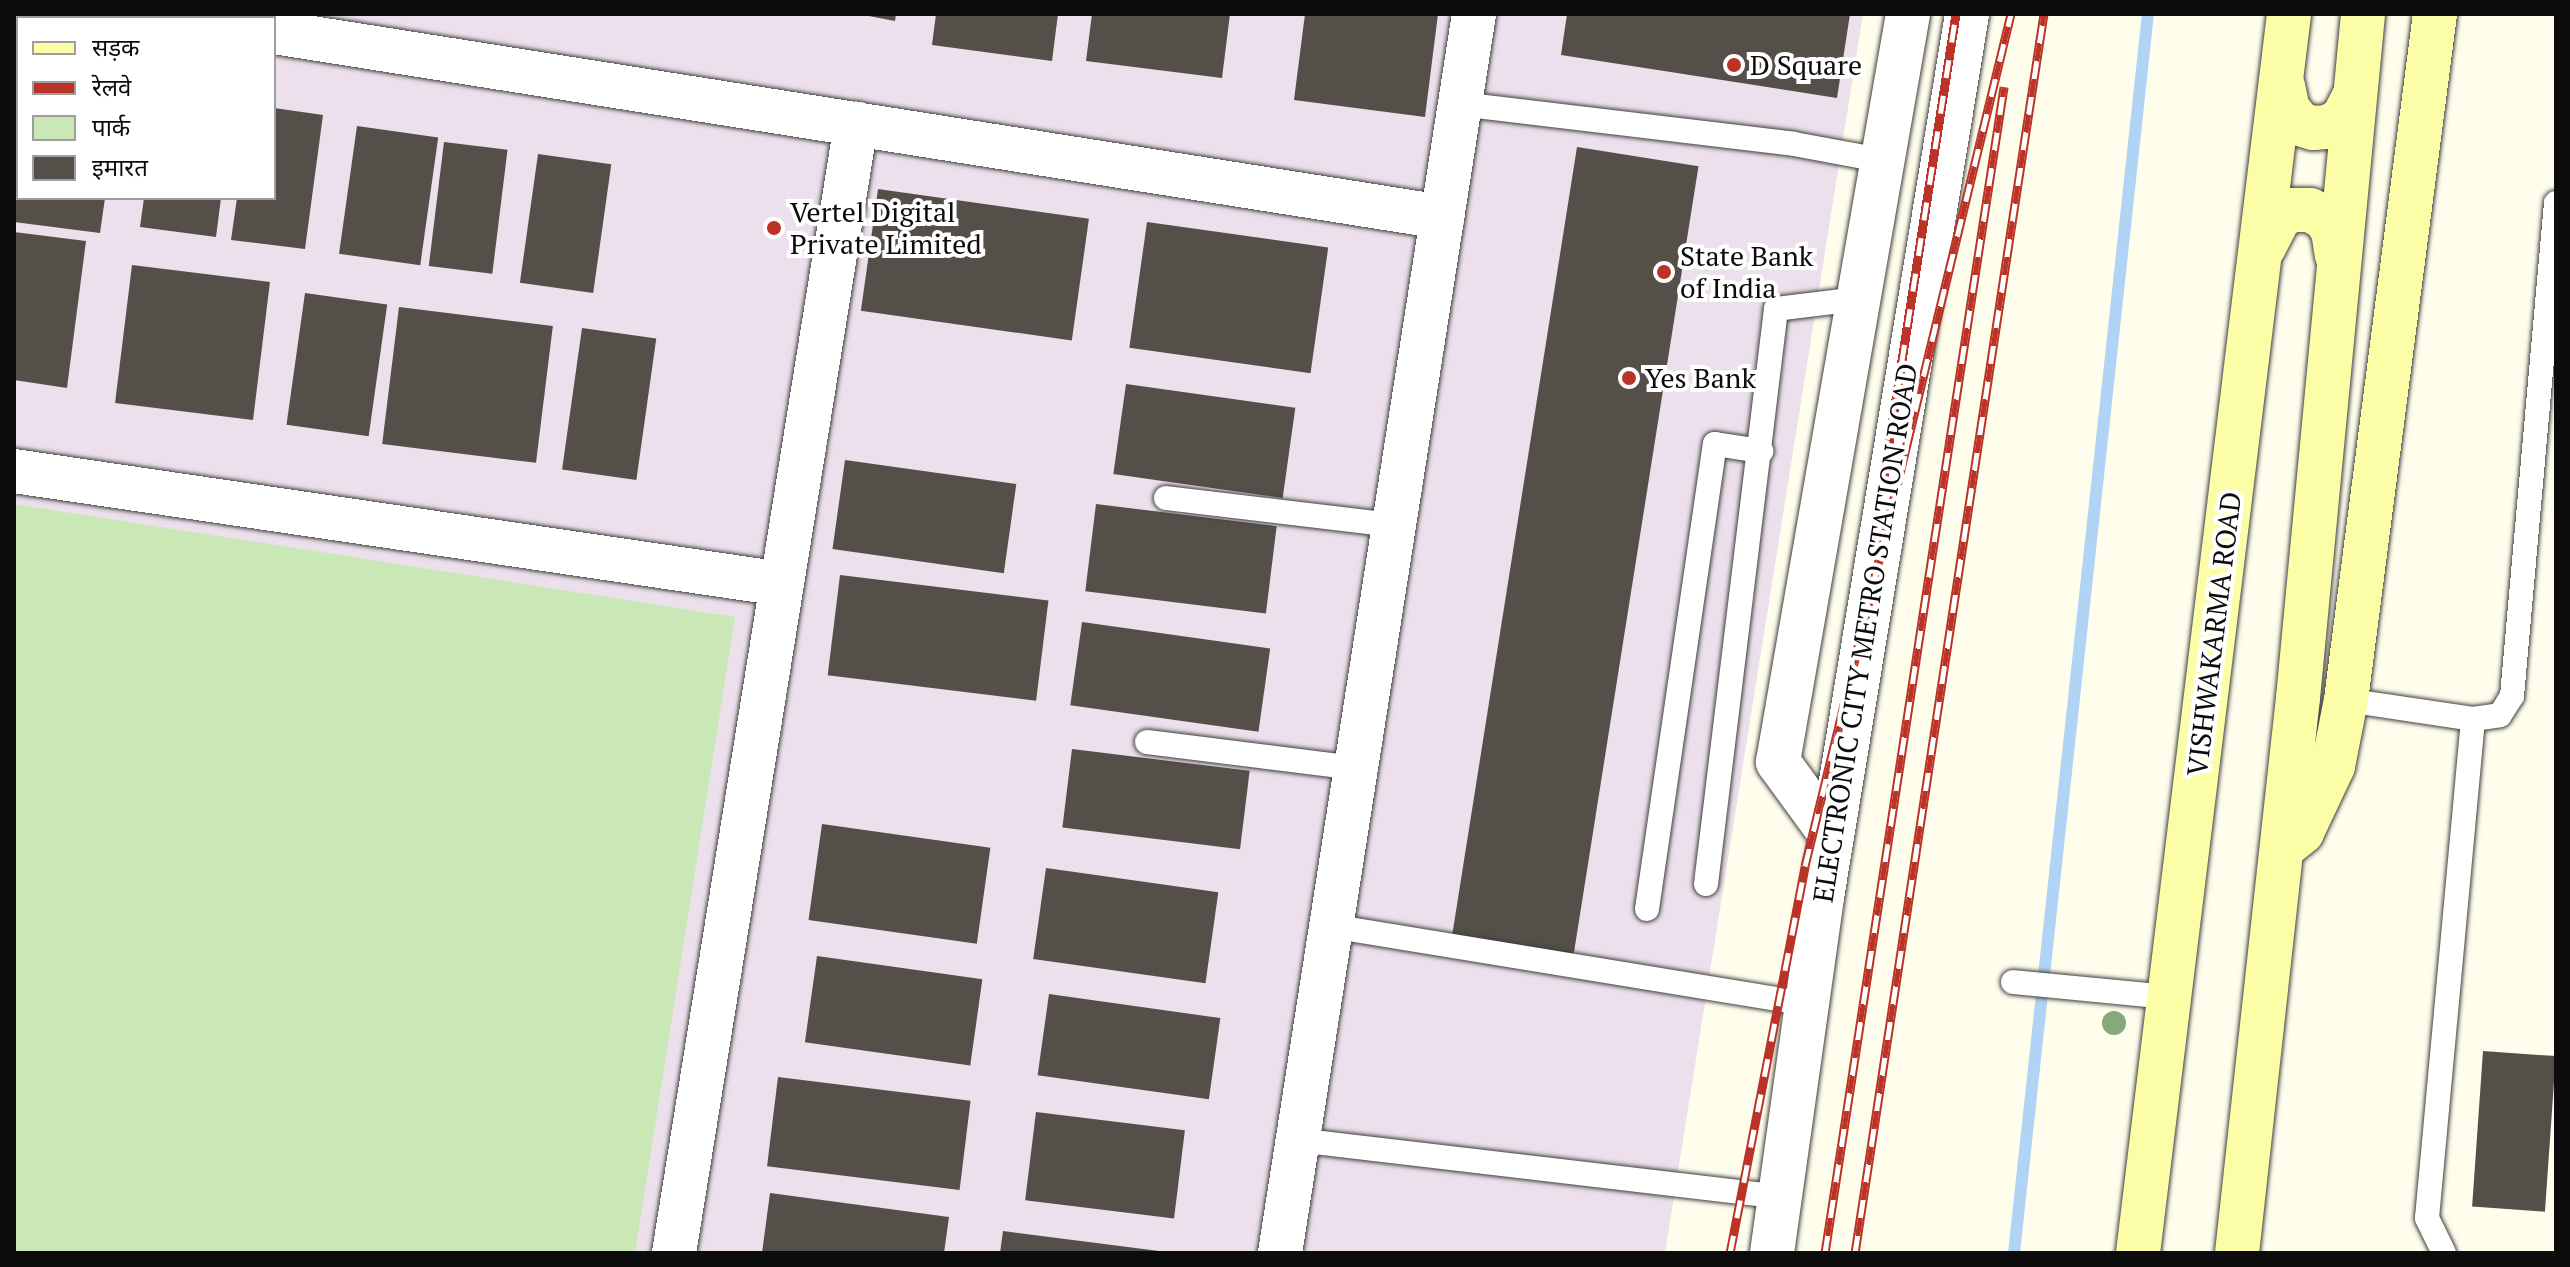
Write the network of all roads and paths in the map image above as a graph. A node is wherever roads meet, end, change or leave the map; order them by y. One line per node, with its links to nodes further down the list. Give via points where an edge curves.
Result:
1 (1474, 14): 10 (street)
2 (1908, 14): 12 (street)
3 (1967, 14): 27 (street, ELECTRONIC CITY METRO STATION ROAD)
4 (2289, 14): 8 (main road, VISHWAKARMA ROAD)
5 (2363, 14): 9 (main road)
6 (2435, 14): 23 (main road)
7 (276, 32): 11 (street)
8 (2283, 86): 9 (main road, via 2288,109 2300,124 2313,128 2329,127 2343,118); 15 (main road, VISHWAKARMA ROAD)
9 (2354, 96): 16 (main road)
10 (1460, 104): 12 (lane, via 1794,144); 14 (street)
11 (856, 124): 14 (street); 22 (street)
12 (1880, 160): 17 (street)
13 (2556, 203): 24 (lane, via 2512,696 2500,715)
14 (1442, 217): 21 (street)
15 (2264, 247): 16 (main road, via 2279,217 2310,210 2325,218 2333,231); 33 (main road, VISHWAKARMA ROAD)
16 (2337, 255): 28 (main road)
17 (1857, 299): 18 (lane, via 1776,309); 27 (street, via 1778,762)
18 (1761, 451): 29 (lane); 30 (lane, via 1715,444)
19 (14, 471): 22 (street)
20 (1166, 498): 21 (lane)
21 (1394, 525): 26 (street)
22 (782, 584): 37 (street)
23 (2346, 700): 24 (lane); 28 (main road, via 2333,766 2302,832)
24 (2473, 719): 42 (lane, via 2427,1218)
25 (1147, 742): 26 (lane)
26 (1356, 768): 31 (street)
27 (1832, 836): 34 (street, ELECTRONIC CITY METRO STATION ROAD)
28 (2281, 850): 41 (main road)
29 (1706, 884)
30 (1647, 909)
31 (1331, 926): 34 (lane); 35 (street)
32 (2013, 982): 33 (lane)
33 (2169, 997): 40 (main road, VISHWAKARMA ROAD)
34 (1808, 1004): 36 (street, ELECTRONIC CITY METRO STATION ROAD)
35 (1297, 1140): 36 (lane); 38 (street)
36 (1780, 1197): 39 (street, ELECTRONIC CITY METRO STATION ROAD)
37 (674, 1253)
38 (1280, 1253)
39 (1772, 1253)
40 (2138, 1253)
41 (2237, 1253)
42 (2444, 1253)

